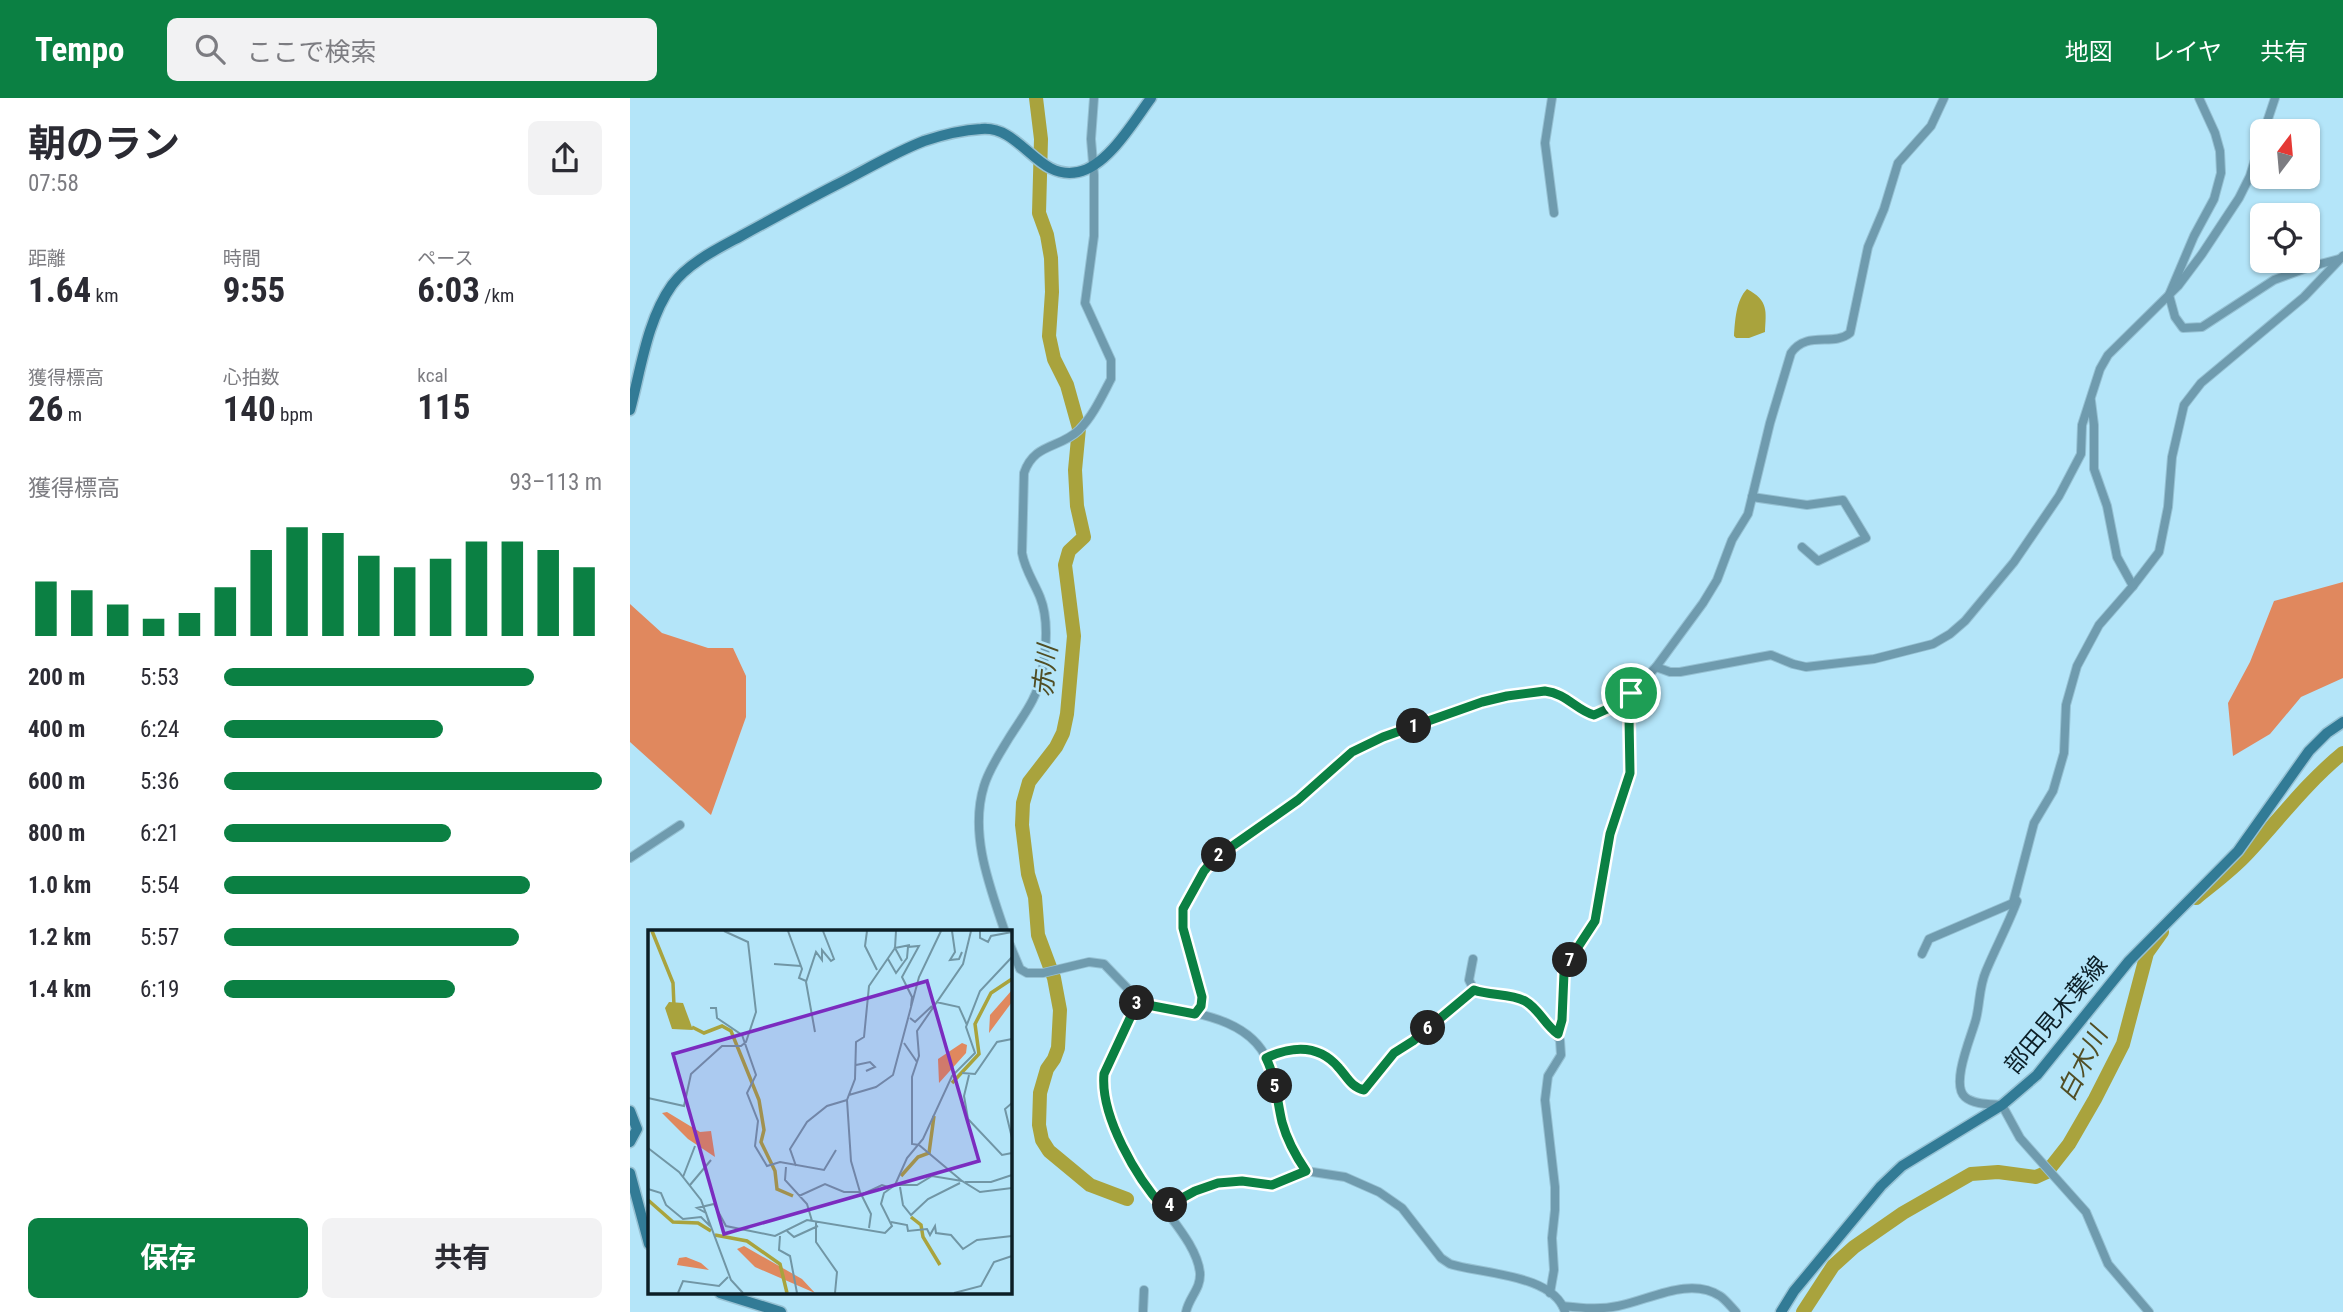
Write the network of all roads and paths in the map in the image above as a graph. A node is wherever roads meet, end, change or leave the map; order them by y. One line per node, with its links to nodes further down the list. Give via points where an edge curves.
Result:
1 (1094, 98): 8 (street)
2 (1152, 98): 8 (main road, via 1108,154)
3 (1552, 98): 10 (street, via 1545,143)
4 (1944, 98): 15 (street, via 1931,126 1898,163 1868,247 1850,333 1841,339 1807,341 1795,347 1787,359)
5 (2199, 98): 12 (street, via 2215,133 2221,173 2214,200)
6 (2275, 98): 7 (street)
7 (2268, 119)
8 (1094, 164): 14 (main road, via 1079,172 1058,172 1010,136 983,128 906,149 784,212 708,255 673,283 654,317); 24 (street, via 1094,236 1085,303 1112,371 1086,422 1070,437 1036,452 1024,473 1022,553 1044,611 1043,671 1034,699 986,779 978,816)
9 (2250, 176): 12 (street, via 2206,248)
10 (1554, 213)
11 (2341, 258): 12 (street, via 2274,280 2194,329 2183,328); 17 (street, via 2304,298 2201,383 2184,405 2172,457 2164,533 2158,552)
12 (2169, 295): 13 (street, via 2108,355)
13 (2091, 399): 17 (street, via 2094,470 2117,557); 18 (street, via 2082,425 2081,454 2059,496 1986,598 1950,634 1909,652 1835,665 1806,667 1771,654 1680,672)
14 (630, 410)
15 (1752, 497): 16 (street, via 1807,505 1843,500 1866,538 1818,561); 18 (street, via 1717,580)
16 (1802, 547)
17 (2133, 586): 23 (street, via 2099,625 2077,666 2066,705 2064,753 2053,791 2034,823)
18 (1656, 667): 19 (street)
19 (1631, 693): 30 (street, via 1594,715 1553,692 1494,699 1383,737 1342,758 1298,800 1214,859 1188,898 1183,928 1202,997); 31 (street, via 1630,773 1610,834 1595,921 1564,973)
20 (2343, 722): 33 (main road, 部田見木葉線, via 2309,751 2238,851 2129,961 2037,1075)
21 (680, 825): 22 (street)
22 (630, 858)
23 (2012, 903): 26 (street, via 1929,939); 33 (street, via 2017,901 1979,992 1960,1078 1965,1098)
24 (1004, 930)
25 (1012, 950): 29 (street, via 1020,969 1027,973 1089,962 1104,964)
26 (1922, 954)
27 (1473, 959): 28 (street, via 1469,980)
28 (1474, 990): 31 (street, via 1522,999); 32 (street, via 1394,1053 1364,1090 1350,1082 1336,1064 1308,1049 1295,1048)
29 (1137, 1003): 30 (street); 38 (street, via 1103,1085 1134,1168)
30 (1195, 1014): 32 (street, via 1249,1034)
31 (1558, 1034): 41 (street, via 1561,1055 1548,1076 1545,1100 1555,1187)
32 (1266, 1058): 36 (street, via 1289,1144)
33 (2002, 1105): 48 (main road, 部田見木葉線, via 1902,1166); 49 (street, via 2021,1138 2086,1212 2108,1264)
34 (630, 1111): 35 (main road, via 637,1129)
35 (630, 1142)
36 (1306, 1171): 38 (street, via 1272,1185 1218,1183); 41 (street, via 1345,1177 1380,1192 1402,1209 1450,1264 1523,1279)
37 (630, 1173): 39 (main road)
38 (1164, 1208): 46 (street, via 1200,1269)
39 (648, 1240)
40 (1144, 1290): 45 (street)
41 (1550, 1293): 43 (street)
42 (723, 1294): 44 (main road)
43 (1564, 1309): 47 (street, via 1619,1306 1671,1291 1699,1289 1719,1295)
44 (781, 1312)
45 (1143, 1312)
46 (1186, 1312)
47 (1736, 1312)
48 (1781, 1312)
49 (2149, 1312)

